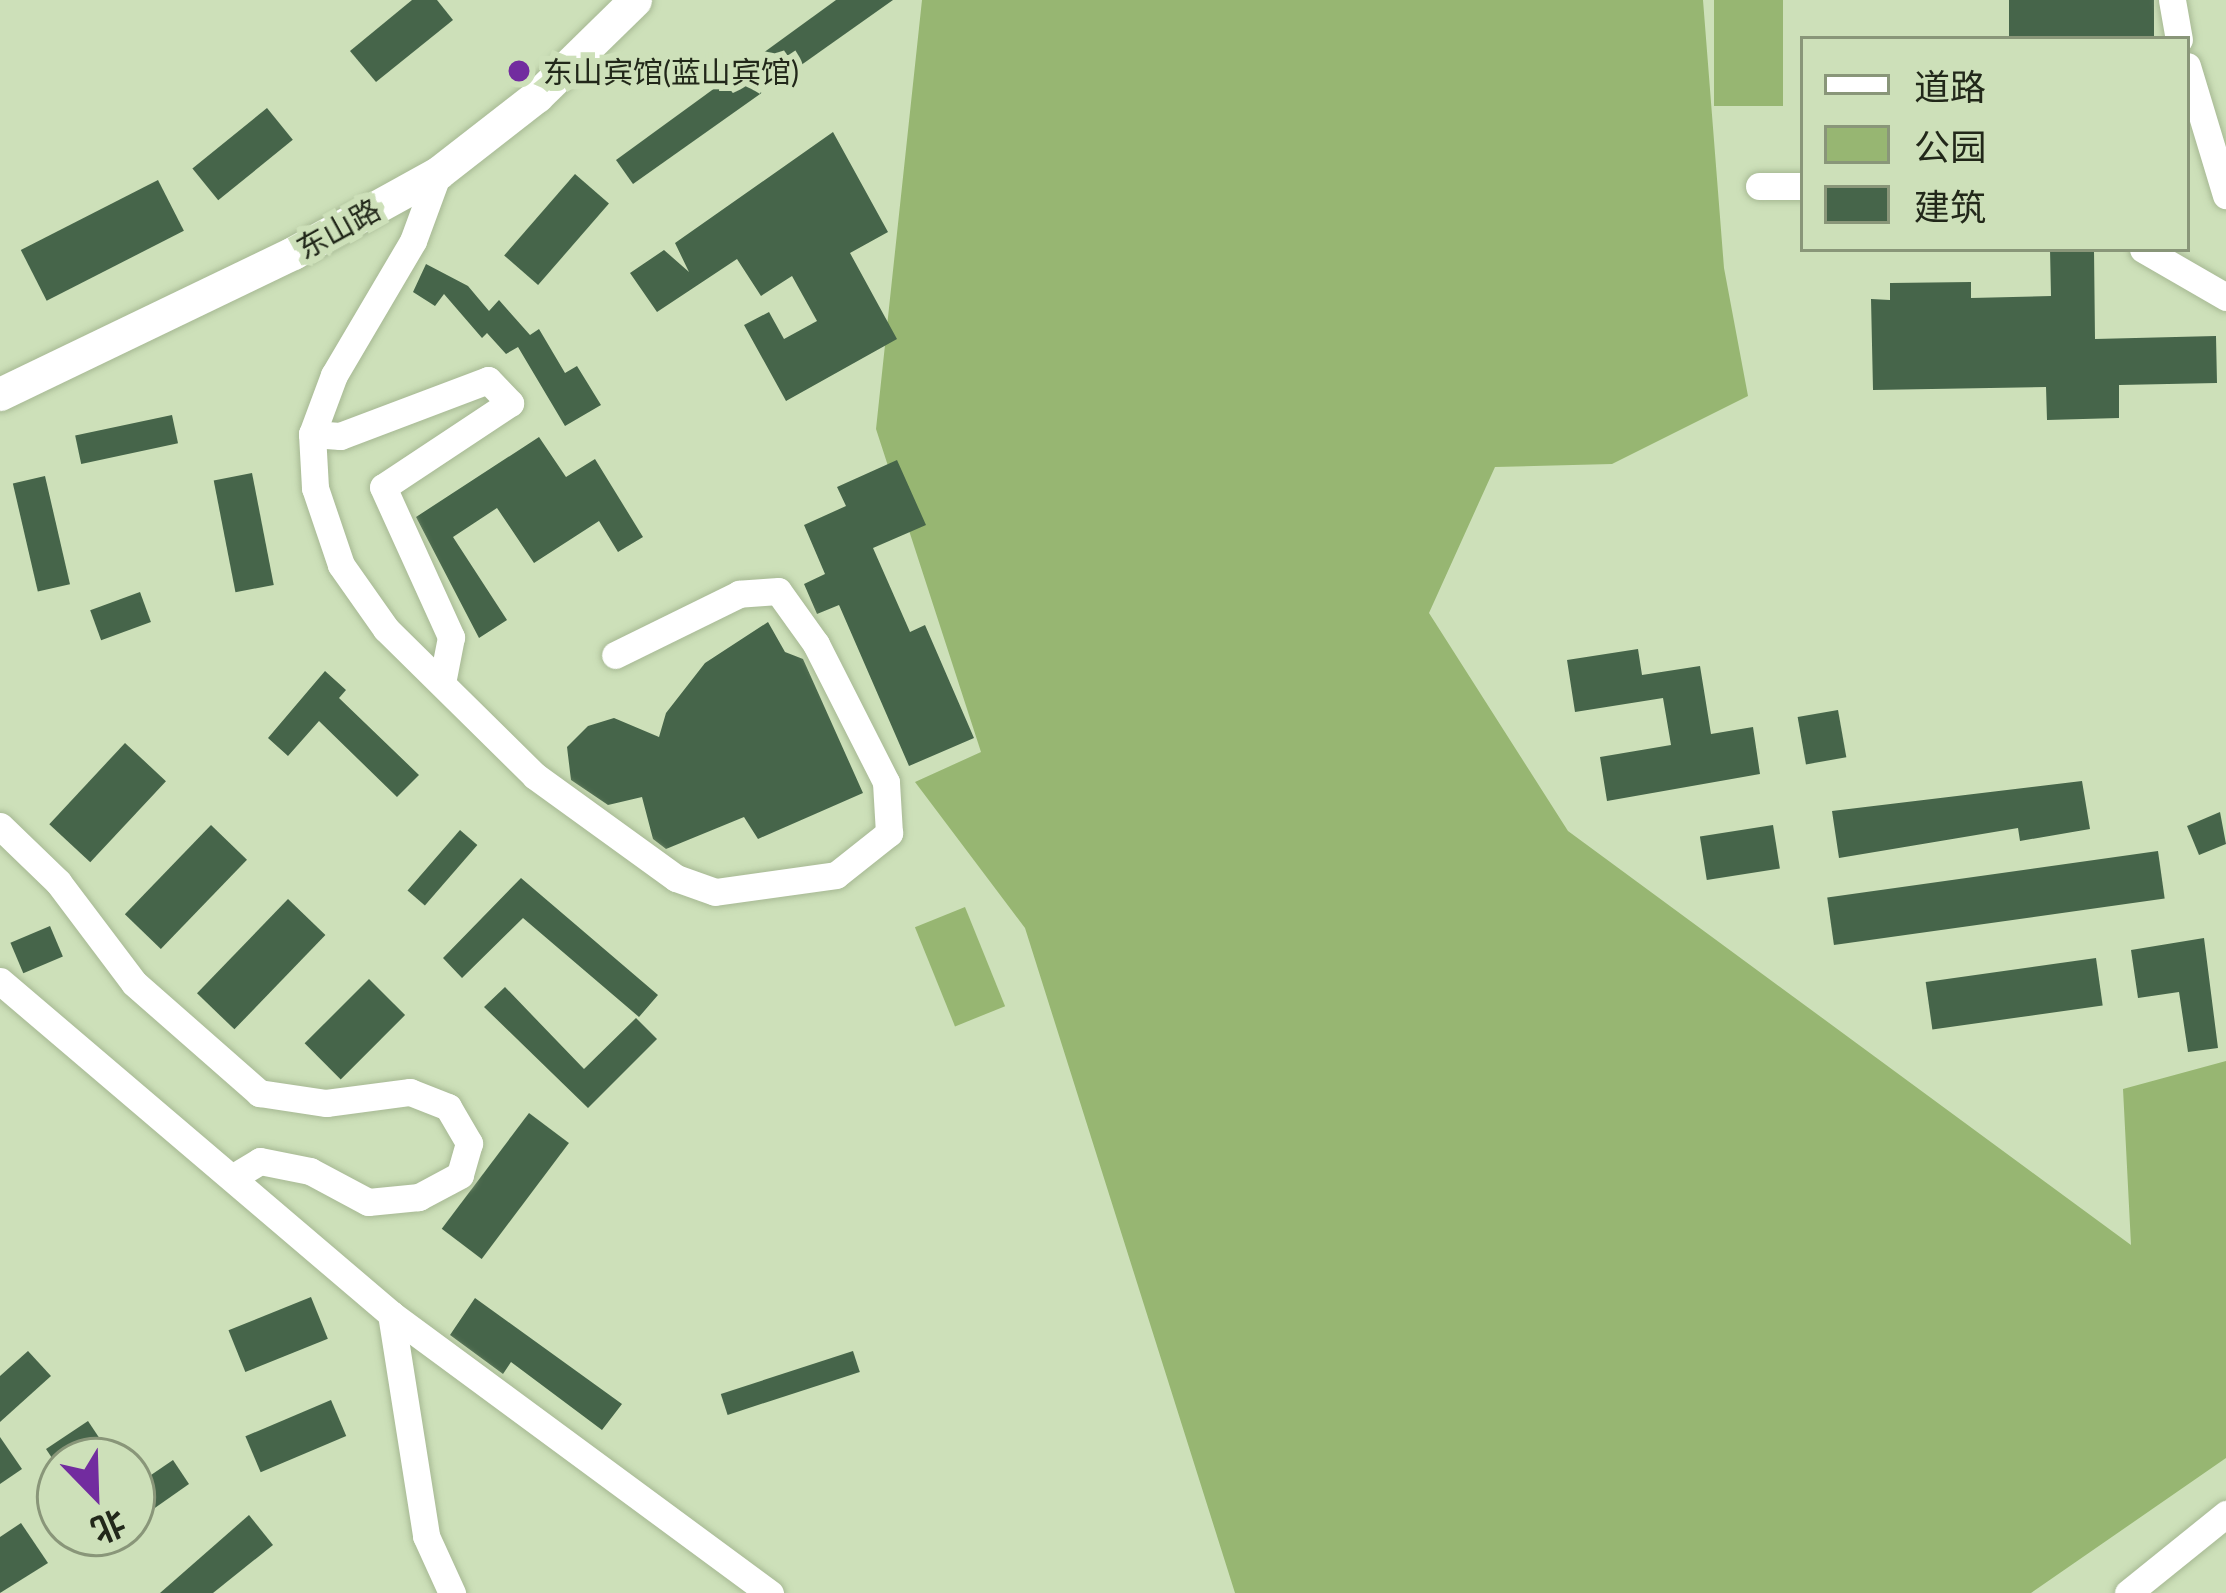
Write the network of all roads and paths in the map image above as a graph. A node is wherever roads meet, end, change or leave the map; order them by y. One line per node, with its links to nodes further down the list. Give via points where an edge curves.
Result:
1 (635, 0): 5 (main road, 东山路, via 537,96)
2 (2172, 0): 3 (street)
3 (2178, 36)
4 (2190, 76): 8 (street)
5 (438, 173): 11 (main road, 东山路, via 293,254); 12 (street, via 413,242 334,375)
6 (1759, 186): 7 (street)
7 (1800, 186)
8 (2226, 195)
9 (2148, 252): 10 (street)
10 (2226, 297)
11 (0, 394)
12 (312, 434): 14 (street, via 315,488 341,565 386,628); 14 (street, via 340,436 488,380 510,403 383,487 452,637)
13 (615, 656): 14 (street, via 739,594 778,591 816,644 886,782 889,833 836,875 715,892 676,878 604,831 535,776)
14 (442, 678)
15 (0, 826): 17 (street, via 58,883 134,983 260,1093 326,1103 410,1092 448,1107 469,1143 460,1174 419,1197 368,1202 310,1171 260,1161)
16 (0, 981): 17 (street)
17 (233, 1177): 18 (street)
18 (392, 1313): 20 (street, via 426,1536); 21 (street)
19 (2226, 1514): 22 (street)
20 (452, 1593)
21 (770, 1593)
22 (2128, 1593)

